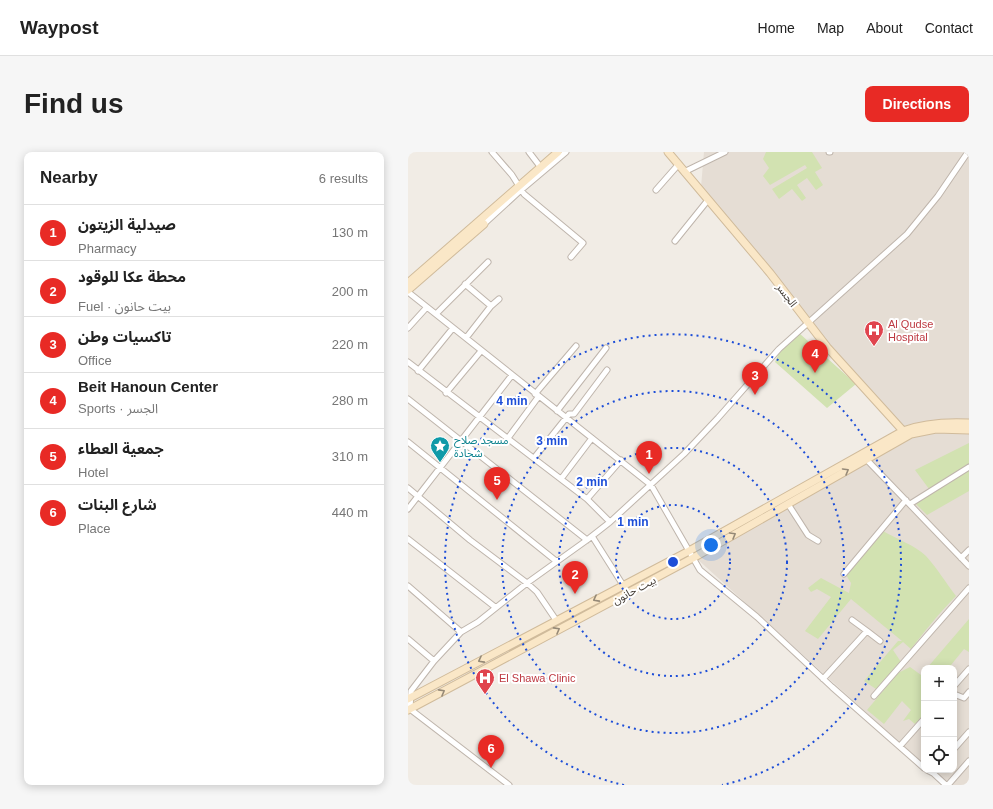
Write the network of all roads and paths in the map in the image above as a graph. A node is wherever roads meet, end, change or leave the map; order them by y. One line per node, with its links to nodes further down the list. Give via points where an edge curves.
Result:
1 (492, 152): 11 (street)
2 (529, 152): 9 (street)
3 (558, 152): 9 (main road)
4 (566, 152): 9 (street)
5 (668, 152): 8 (main road, الجسر)
6 (725, 152): 10 (street)
7 (968, 152): 25 (street, via 938,196 907,234)
8 (678, 165): 10 (main road, الجسر); 12 (street)
9 (542, 169): 11 (main road)
10 (684, 172): 13 (main road, الجسر)
11 (520, 187): 14 (street); 16 (street, via 583,243); 18 (main road)
12 (656, 190)
13 (708, 200): 15 (street); 25 (main road, الجسر, via 770,273)
14 (484, 224): 20 (main road)
15 (675, 242)
16 (572, 257)
17 (488, 262): 19 (street)
18 (408, 283)
19 (465, 284): 22 (street); 24 (street)
20 (408, 291): 23 (street)
21 (499, 299): 22 (street)
22 (491, 306): 28 (street)
23 (427, 307): 24 (street); 26 (street)
24 (436, 314): 27 (street)
25 (808, 323): 44 (main road, الجسر); 55 (street, via 779,349 718,418)
26 (408, 328)
27 (453, 328): 28 (street); 34 (street)
28 (466, 338): 31 (street)
29 (576, 346): 37 (street)
30 (606, 348): 39 (street)
31 (481, 351): 35 (street); 36 (street)
32 (408, 362): 34 (street)
33 (607, 370): 41 (street, via 574,414 569,414)
34 (418, 371): 36 (street)
35 (512, 375): 37 (street); 40 (street)
36 (446, 393): 40 (street)
37 (537, 395): 39 (street); 45 (street)
38 (408, 399): 48 (street)
39 (557, 411): 41 (street)
40 (479, 418): 45 (street); 48 (street)
41 (566, 418): 46 (street); 49 (street)
42 (969, 423): 44 (main road, بيت حانون, via 925,425)
43 (969, 430): 44 (main road, بيت حانون, via 936,430)
44 (905, 434): 51 (main road, بيت حانون); 68 (main road, بيت حانون)
45 (508, 438): 49 (street)
46 (592, 438): 50 (street); 54 (street)
47 (408, 442): 53 (street)
48 (461, 442): 53 (street); 65 (street)
49 (534, 458): 54 (street)
50 (621, 460): 55 (street); 58 (street)
51 (867, 460): 59 (street); 60 (main road, بيت حانون, one-way to 51)
52 (969, 467): 59 (street)
53 (440, 468): 57 (street); 71 (street)
54 (561, 479): 58 (street)
55 (651, 485): 62 (street); 68 (street)
56 (408, 488): 57 (street)
57 (418, 496): 61 (street); 74 (street)
58 (587, 500): 62 (street)
59 (908, 502): 70 (street); 73 (street)
60 (788, 504): 66 (street, via 808,535); 69 (main road, بيت حانون, one-way to 60)
61 (408, 509)
62 (610, 522): 63 (street)
63 (592, 536): 65 (street); 75 (street)
64 (408, 539): 80 (street)
65 (587, 540): 71 (street)
66 (818, 541)
67 (969, 550): 70 (street)
68 (689, 551): 69 (street); 75 (main road, بيت حانون)
69 (693, 558): 78 (main road, بيت حانون); 90 (street, via 700,570 757,617)
70 (961, 558): 72 (street)
71 (556, 561): 74 (street)
72 (969, 566)
73 (844, 574)
74 (527, 583): 80 (street); 82 (street, via 537,592)
75 (623, 585): 78 (street); 79 (main road, بيت حانون, one-way to 79)
76 (408, 586): 85 (street)
77 (969, 588): 94 (street)
78 (628, 593): 81 (main road, بيت حانون)
79 (584, 605): 81 (street); 82 (main road, بيت حانون)
80 (495, 607): 85 (street, via 478,622)
81 (589, 614): 96 (main road, بيت حانون, one-way to 81)
82 (556, 620): 95 (main road, بيت حانون, one-way to 95)
83 (852, 620): 84 (street)
84 (867, 631): 87 (street); 90 (street)
85 (461, 632): 88 (street)
86 (408, 639): 88 (street)
87 (880, 641)
88 (434, 661): 95 (street, via 411,690)
89 (969, 669): 91 (street)
90 (823, 679): 99 (street)
91 (957, 683)
92 (969, 692): 93 (street, via 964,698)
93 (957, 695)
94 (874, 696)
95 (409, 698): 96 (street)
96 (409, 710): 104 (street)
97 (921, 722): 99 (street)
98 (969, 732): 100 (street)
99 (900, 746): 102 (street)
100 (957, 746)
101 (969, 761): 105 (street)
102 (921, 765)
103 (936, 773): 105 (street)
104 (509, 785)
105 (947, 785)

